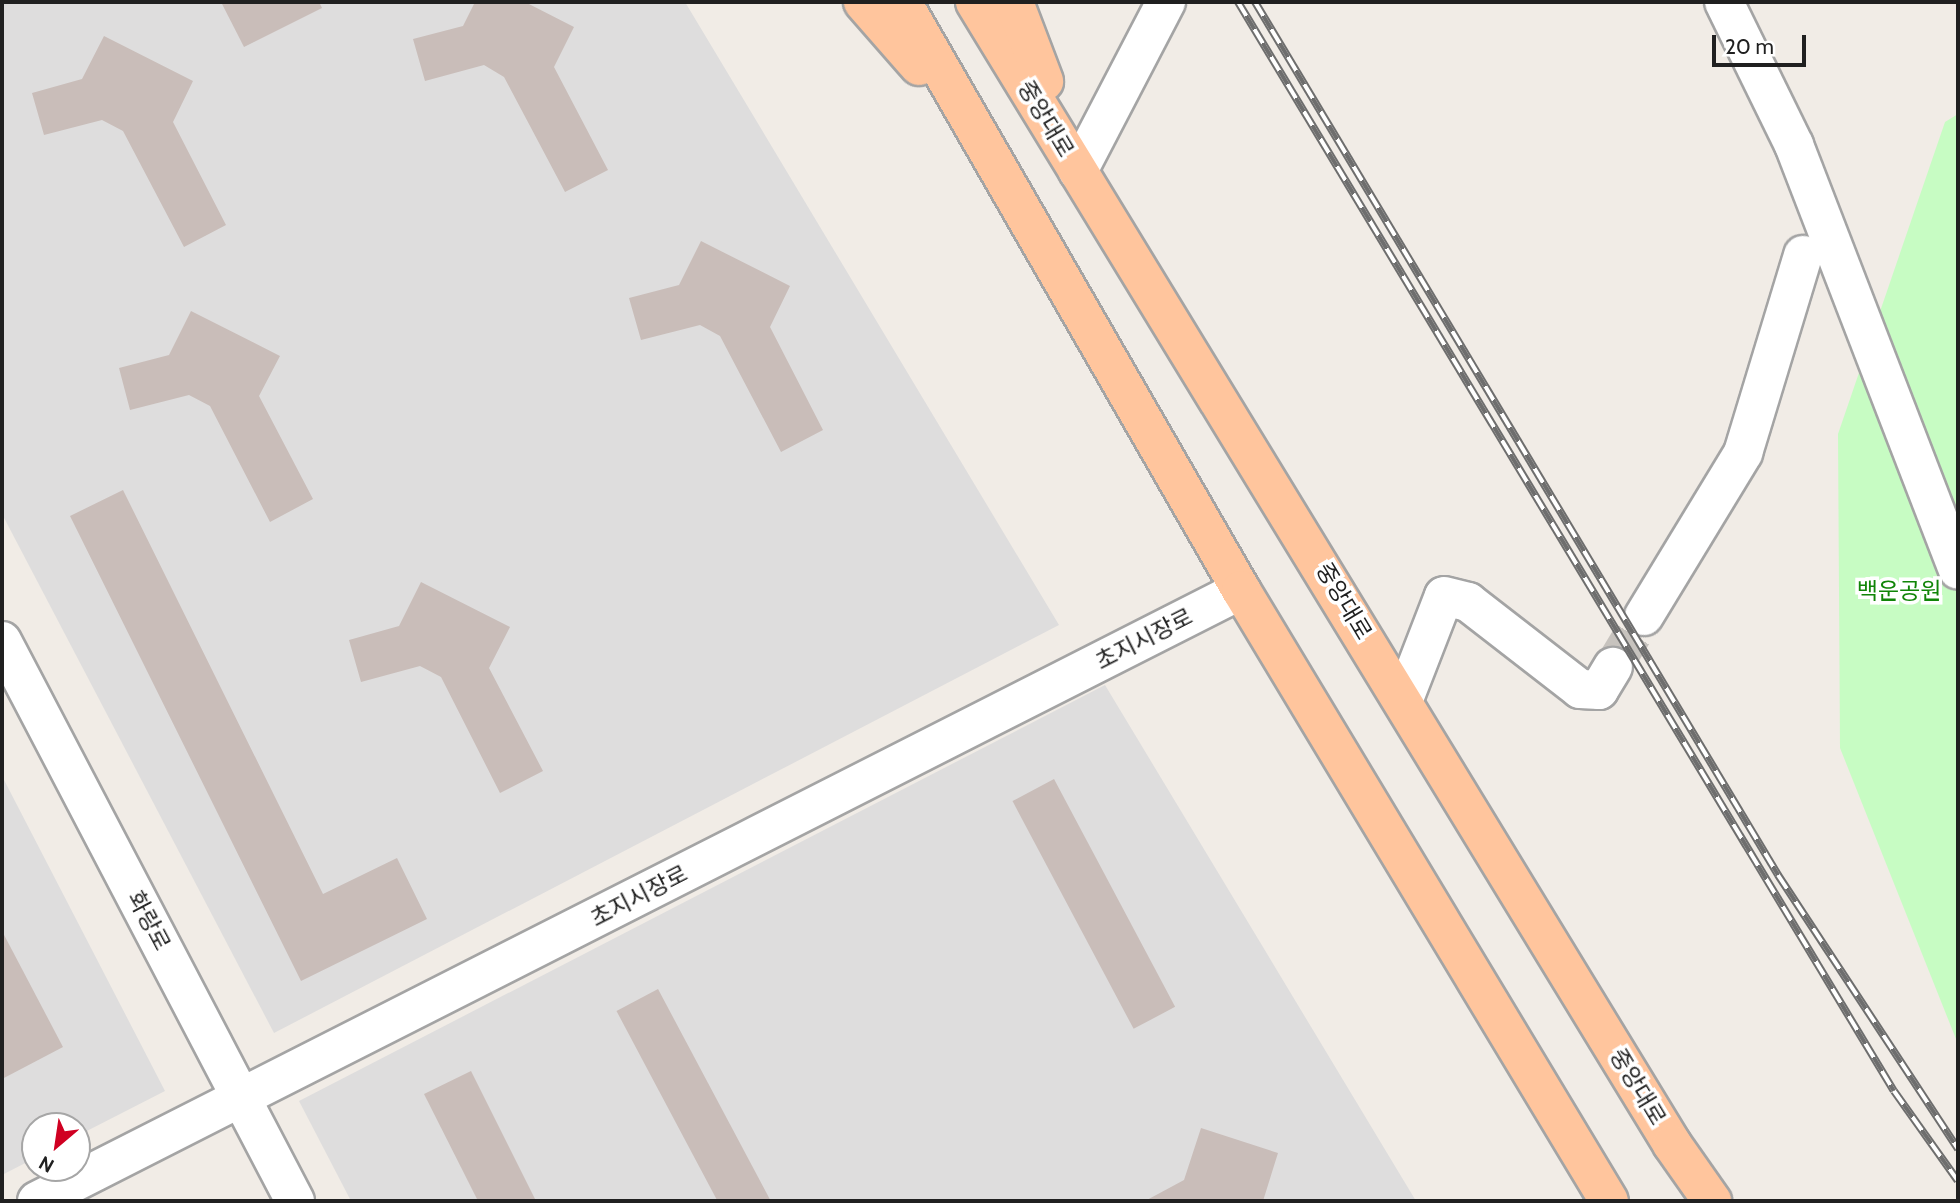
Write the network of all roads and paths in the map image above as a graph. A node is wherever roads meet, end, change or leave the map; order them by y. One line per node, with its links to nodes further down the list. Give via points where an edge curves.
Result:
1 (863, 2): 7 (main road)
2 (902, 2): 7 (main road)
3 (975, 2): 8 (main road, 중앙대로)
4 (1014, 2): 8 (main road)
5 (1166, 2): 8 (street)
6 (1724, 2): 10 (street, via 1794,145)
7 (976, 132): 11 (main road)
8 (1078, 171): 15 (main road, 중앙대로)
9 (1803, 255): 12 (street, via 1743,453)
10 (1958, 569)
11 (1241, 590): 16 (street, 초지시장로); 19 (main road)
12 (1644, 616)
13 (2, 641): 16 (street, 화랑로)
14 (1613, 667): 15 (street, via 1598,690 1580,689 1468,602 1444,596)
15 (1404, 699): 20 (main road, 중앙대로, via 1672,1144)
16 (241, 1098): 17 (street, 초지시장로); 18 (street, 화랑로)
17 (37, 1201)
18 (295, 1201)
19 (1609, 1201)
20 (1712, 1201)

